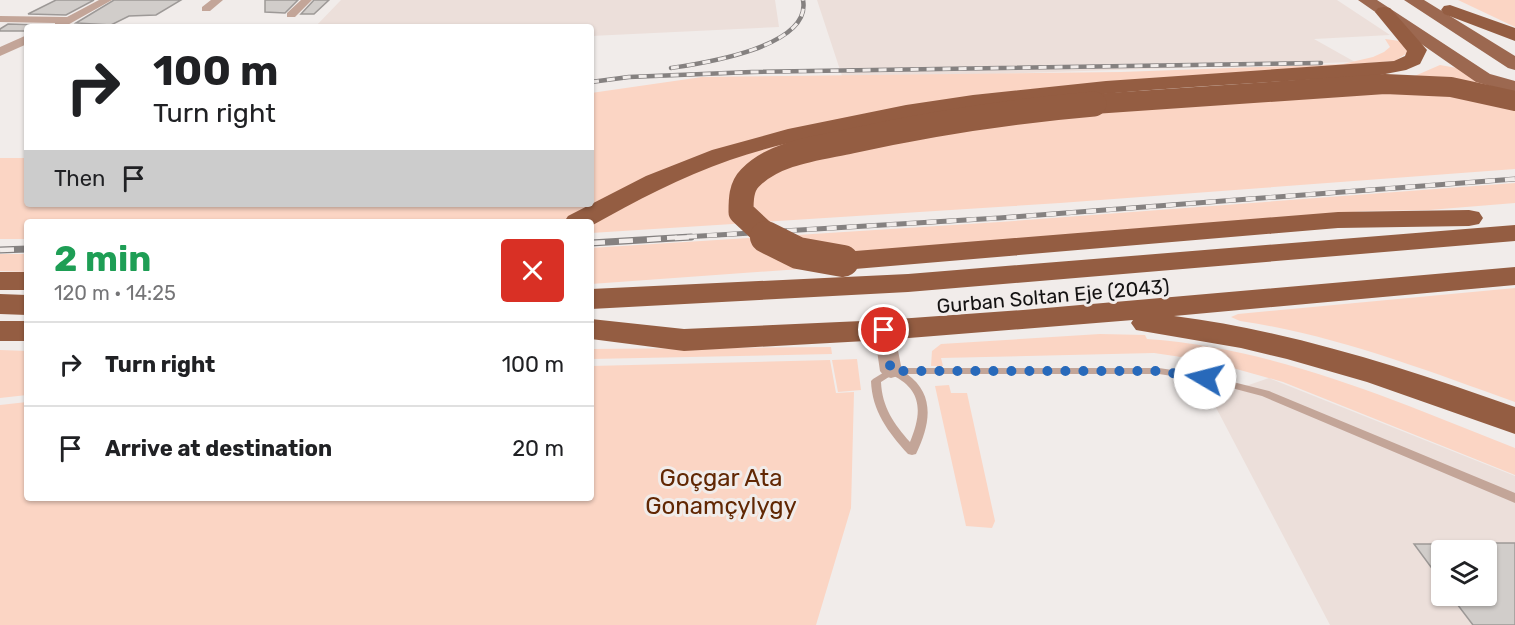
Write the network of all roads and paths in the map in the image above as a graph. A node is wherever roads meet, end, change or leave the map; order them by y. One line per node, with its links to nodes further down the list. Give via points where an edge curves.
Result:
1 (107, 0): 12 (street)
2 (218, 0): 8 (street)
3 (307, 0): 10 (street)
4 (1366, 0): 7 (main road)
5 (1412, 0): 18 (main road)
6 (1434, 0): 9 (main road)
7 (1386, 6): 19 (main road, via 1483,78); 23 (highway, via 1417,50 1413,60 1399,66 1094,88 986,99 860,120 772,140 704,161)
8 (206, 9)
9 (1450, 10): 14 (highway); 16 (main road)
10 (291, 15)
11 (0, 19): 12 (street)
12 (69, 20): 13 (street)
13 (60, 24)
14 (1515, 35)
15 (24, 40): 17 (street)
16 (1515, 50)
17 (0, 52)
18 (1515, 64)
19 (1515, 87)
20 (1515, 101): 22 (highway, bridge, via 1464,88 1385,84 1047,109 924,126 793,155 750,176 741,192 741,212 778,247 843,261 1338,220)
21 (1515, 215): 22 (highway)
22 (1470, 218): 25 (highway)
23 (584, 219)
24 (1515, 234): 25 (highway, Gurban Soltan Eje (2043))
25 (1266, 255): 30 (highway, Gurban Soltan Eje (2043), via 908,283)
26 (1515, 258): 34 (highway, Gurban Soltan Eje (2043), via 909,308)
27 (1515, 276): 33 (highway)
28 (0, 281): 29 (highway)
29 (24, 281)
30 (594, 299)
31 (0, 304): 32 (highway)
32 (24, 305)
33 (1023, 320): 36 (highway); 40 (highway, via 1139,322 1254,339 1365,368)
34 (594, 324)
35 (594, 329): 36 (highway, via 684,340)
36 (884, 330): 39 (street)
37 (0, 331): 38 (highway)
38 (24, 331)
39 (891, 371): 39 (lane, via 876,381 879,402 892,430 912,451 921,430 922,400 908,378); 41 (lane, via 1159,371 1205,378 1265,393)
40 (1515, 421)
41 (1515, 498)

